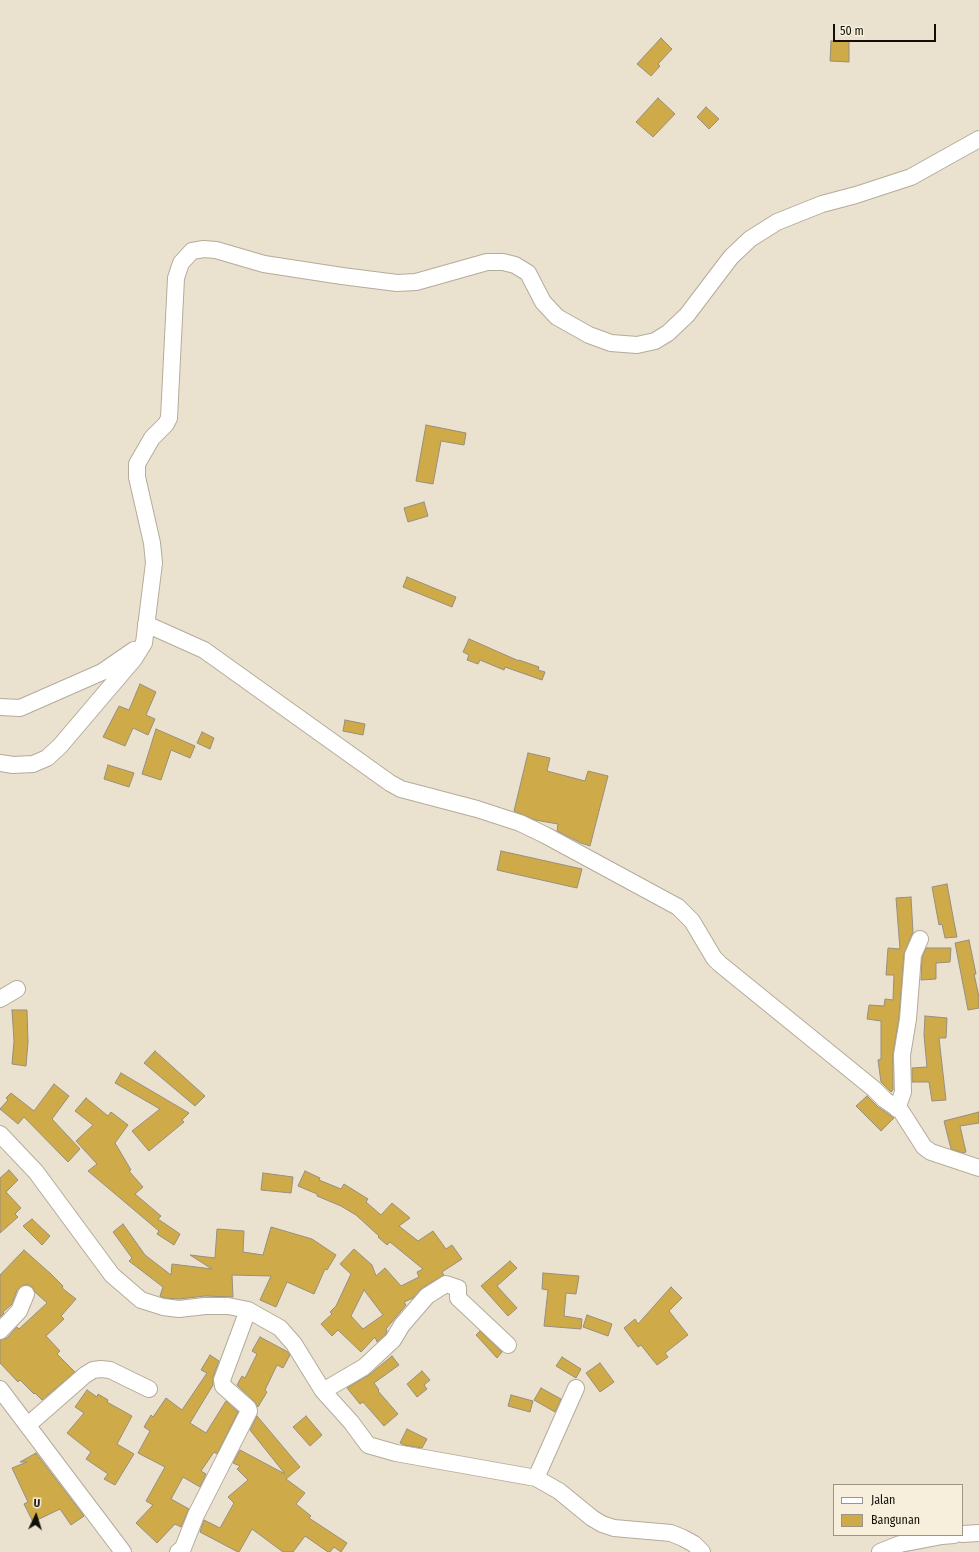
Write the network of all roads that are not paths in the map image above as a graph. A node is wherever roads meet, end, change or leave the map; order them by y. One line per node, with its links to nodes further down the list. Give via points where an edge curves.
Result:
1 (979, 139): 2 (street, via 911,176 822,204 777,222 750,239 736,253 687,315 668,333 655,341 637,344 611,343 589,335 557,317 543,302 528,273 515,265 503,262 487,262 416,282 397,283 264,264 216,250 192,251 181,264 176,278 169,418 152,438 137,464 137,477 152,542 154,563)
2 (146, 624): 3 (street); 11 (street, via 204,650 401,789 520,823 678,907 692,921 720,964)
3 (144, 643): 5 (street, via 102,672); 7 (street, via 134,659 47,758 33,764)
4 (0, 707): 5 (street)
5 (20, 708): 6 (street)
6 (0, 718)
7 (0, 763)
8 (920, 939): 11 (street, via 913,955 902,1056 903,1092)
9 (17, 989): 10 (street)
10 (0, 999)
11 (897, 1109): 13 (street, via 910,1123 924,1147 931,1152)
12 (0, 1134): 15 (street, via 36,1172 112,1275 141,1300 179,1309 228,1306)
13 (979, 1168)
14 (26, 1294): 16 (street, via 19,1311)
15 (248, 1310): 21 (street, via 280,1328 294,1344); 28 (street, via 222,1380 223,1386 248,1408 248,1411 196,1515 183,1548)
16 (0, 1331)
17 (508, 1345): 21 (street, via 458,1298 458,1288 446,1284 427,1296 402,1325 393,1340 364,1367)
18 (0, 1388): 22 (street)
19 (576, 1388): 23 (street)
20 (149, 1389): 22 (street, via 110,1370 93,1370)
21 (323, 1391): 23 (street, via 368,1445 396,1454)
22 (28, 1425): 27 (street)
23 (536, 1478): 29 (street, via 559,1491 602,1524 614,1528 671,1533 689,1541)
24 (979, 1533): 25 (street)
25 (963, 1534)
26 (942, 1536): 30 (street, via 900,1544)
27 (123, 1552)
28 (178, 1552)
29 (702, 1552)
30 (880, 1552)

